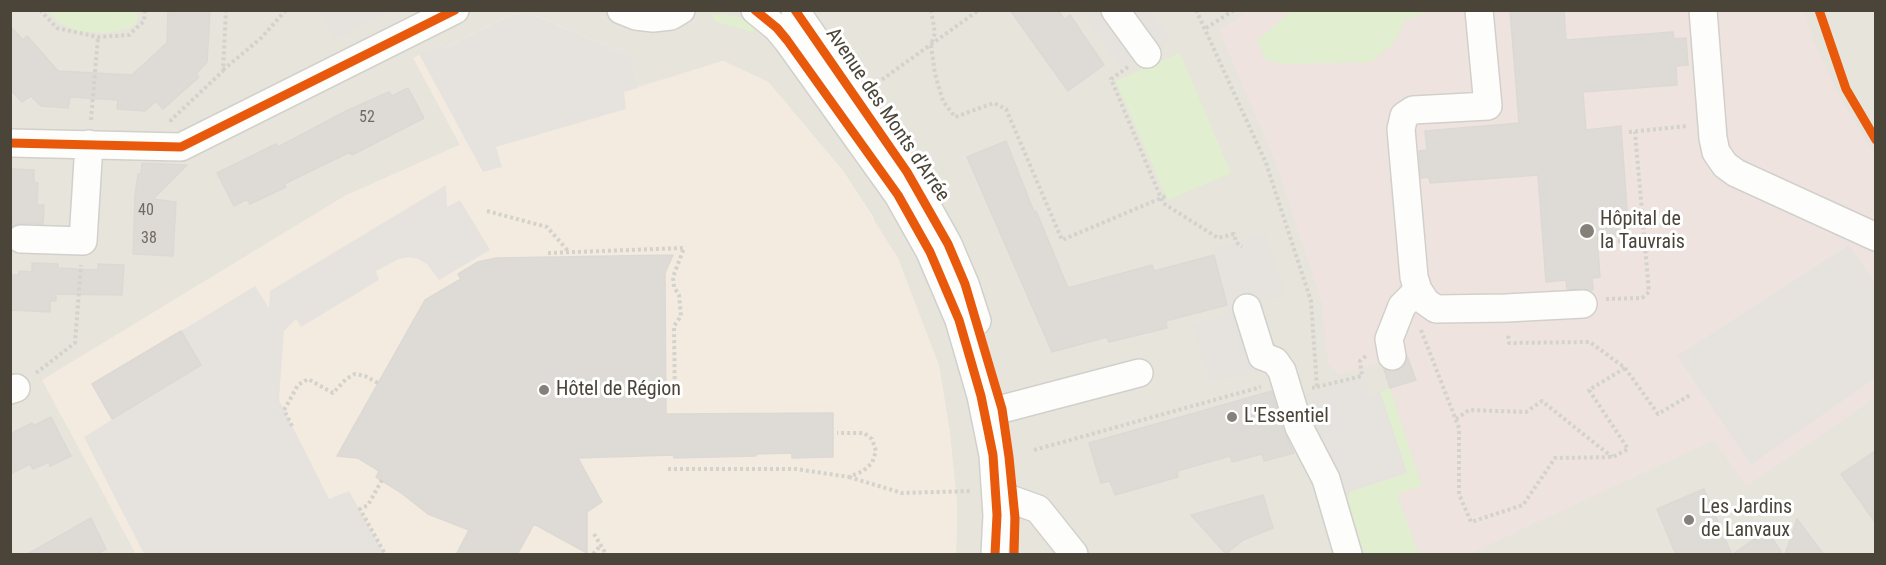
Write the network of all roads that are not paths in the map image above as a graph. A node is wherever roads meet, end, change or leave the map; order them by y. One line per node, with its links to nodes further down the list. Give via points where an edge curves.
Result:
1 (455, 10): 11 (street, via 181,147)
2 (621, 10): 3 (street, via 653,18 671,16)
3 (681, 10)
4 (754, 10): 22 (street, Avenue des Monts d'Arrée, via 787,39 892,187 930,252 959,320 981,396 993,455)
5 (795, 10): 19 (street, Avenue des Monts d'Arrée, via 907,172 948,244 968,294)
6 (1116, 10): 9 (street)
7 (1479, 10): 14 (street, via 1488,106 1413,110 1404,116 1401,129)
8 (1703, 10): 12 (street, via 1712,124 1716,152 1725,165)
9 (1147, 54)
10 (10, 143): 11 (street)
11 (89, 144): 13 (street, via 83,240)
12 (1875, 237)
13 (21, 239)
14 (1418, 290): 15 (street, via 1436,309); 17 (street, via 1402,306 1389,339)
15 (1583, 304)
16 (1248, 308): 24 (street, via 1262,356 1275,360 1299,427 1326,479)
17 (1392, 356)
18 (1138, 373): 19 (street)
19 (1002, 409): 20 (street, Avenue des Monts d'Arrée)
20 (1013, 500): 21 (street, via 1038,509); 23 (street, Avenue des Monts d'Arrée)
21 (1062, 548)
22 (996, 555)
23 (1014, 555)
24 (1348, 555)

